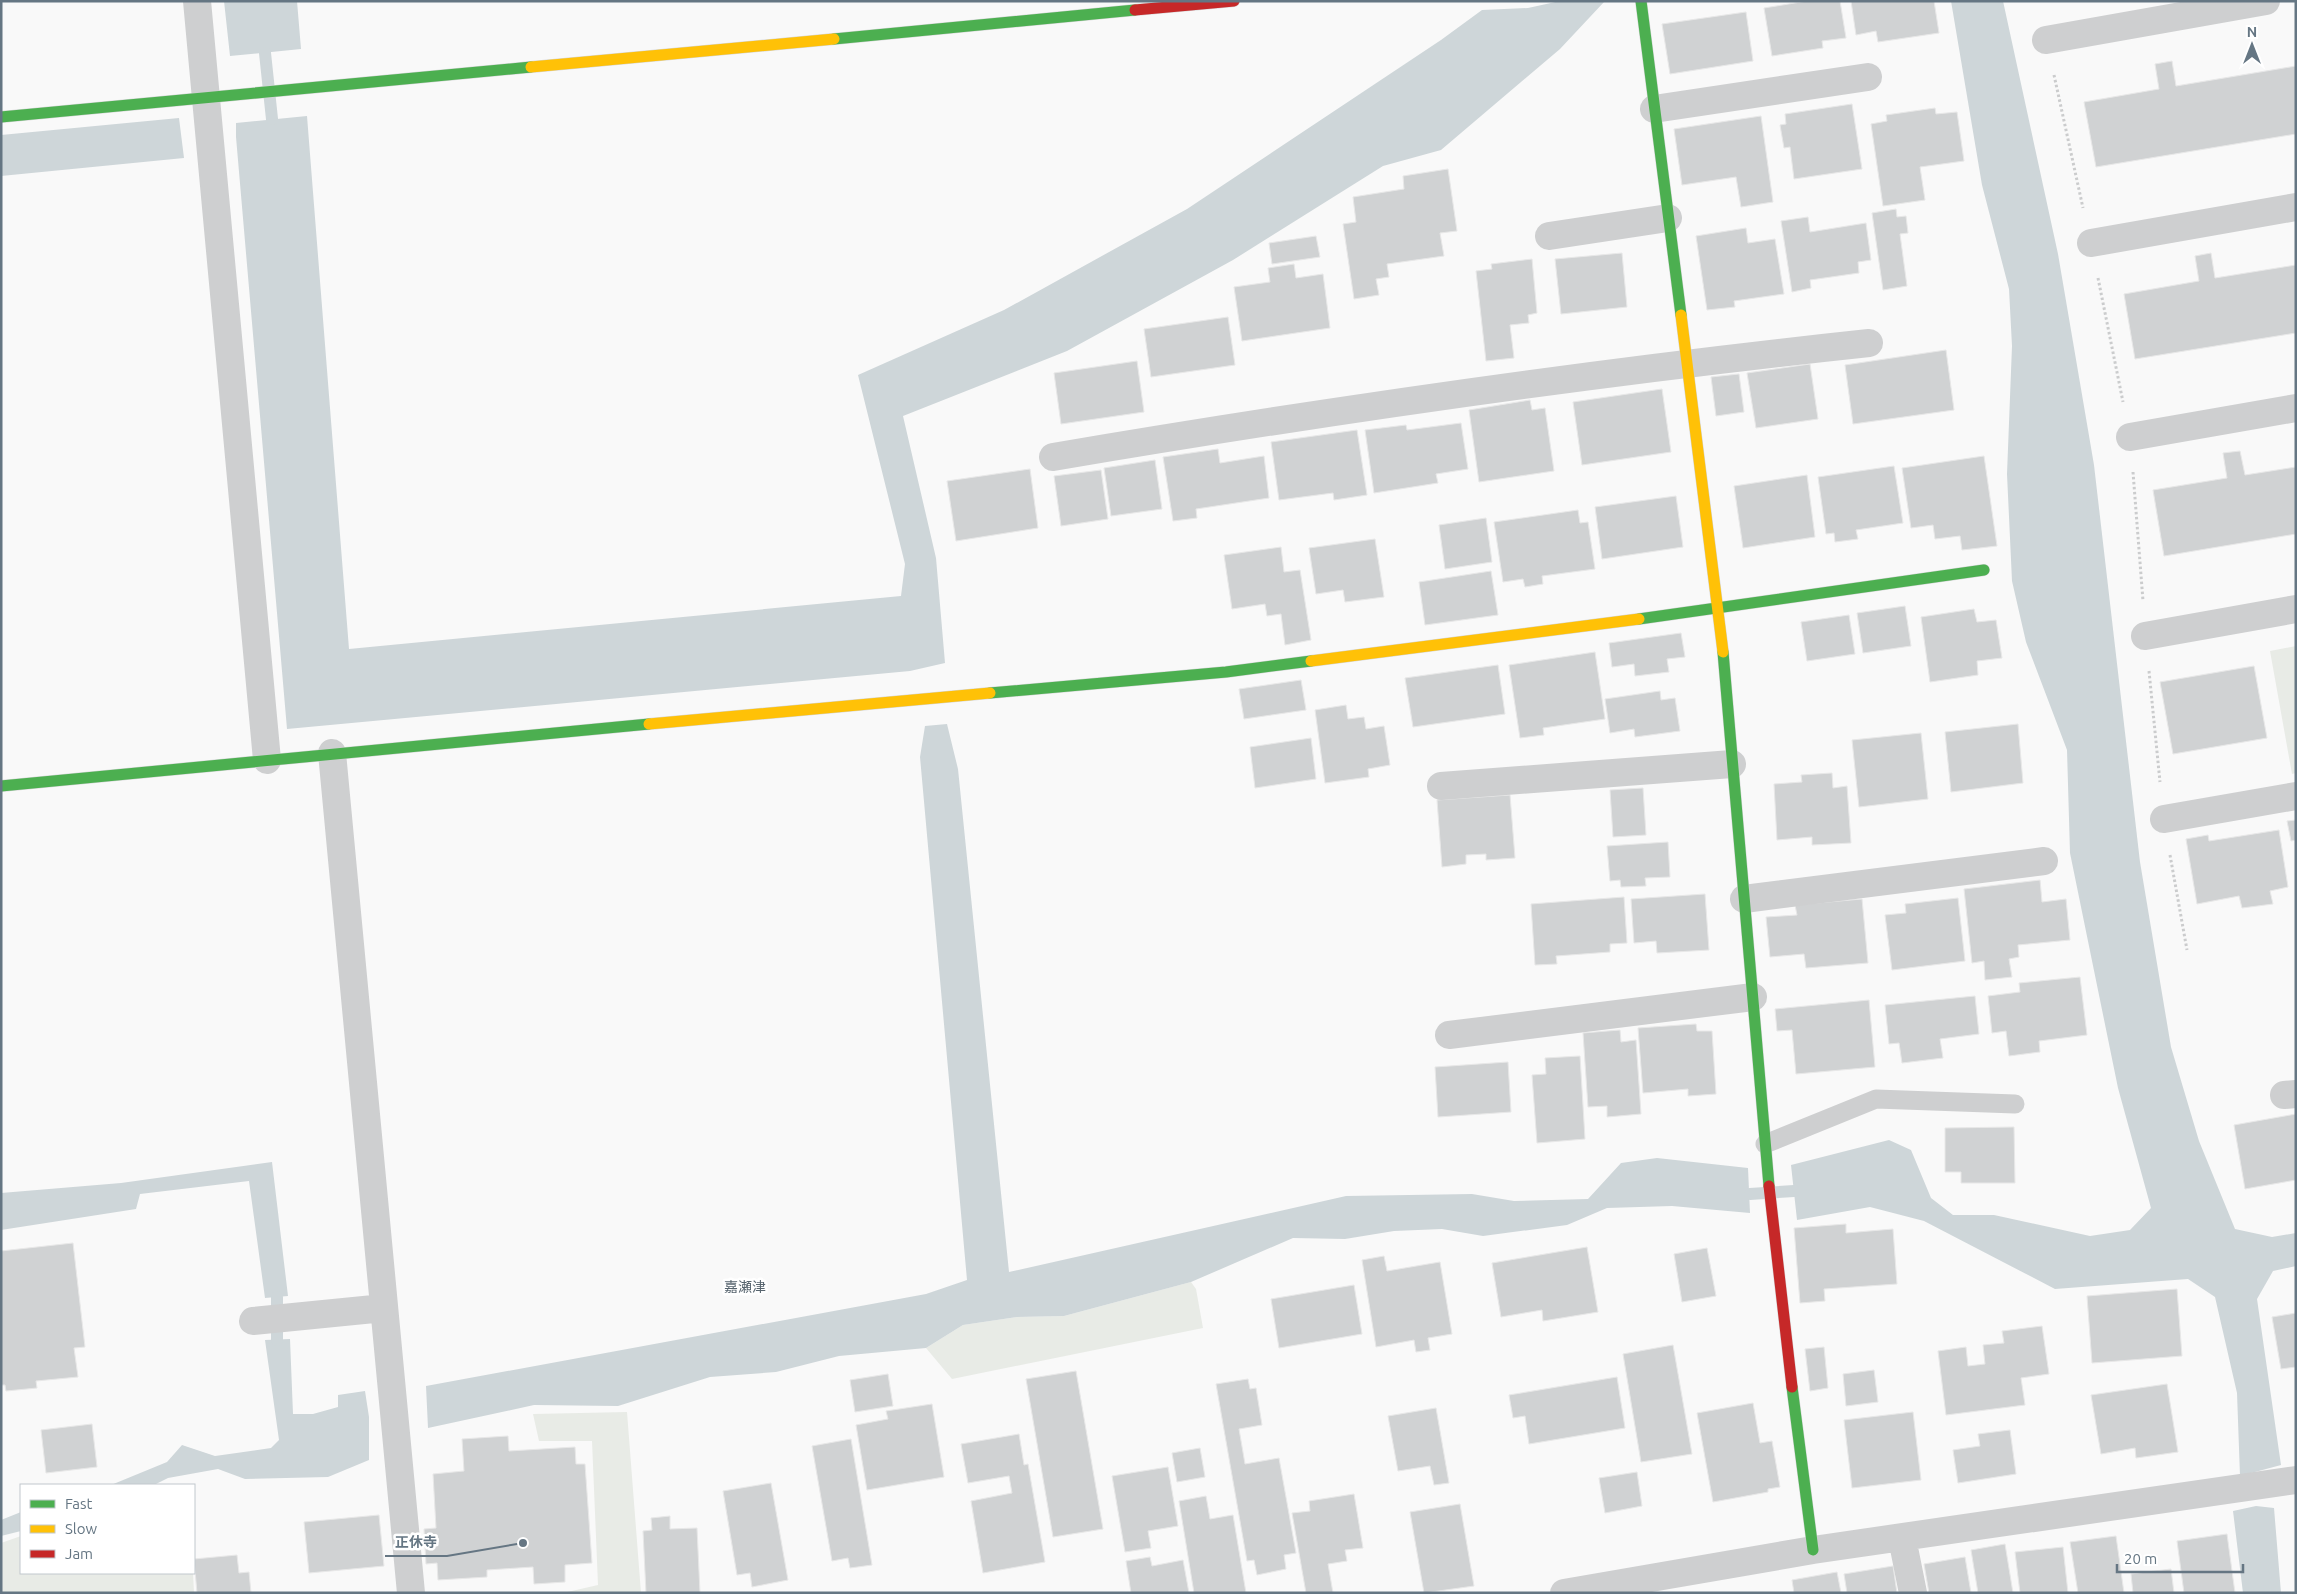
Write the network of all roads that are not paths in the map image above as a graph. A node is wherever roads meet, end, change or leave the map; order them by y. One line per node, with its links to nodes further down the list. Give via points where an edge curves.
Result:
1 (197, 1): 7 (street)
2 (1234, 1): 7 (street)
3 (1641, 1): 8 (street)
4 (2266, 1): 5 (street)
5 (2046, 40)
6 (1868, 77): 8 (street)
7 (206, 98): 9 (street); 24 (street)
8 (1654, 110): 11 (street)
9 (1, 117)
10 (2296, 207): 13 (street)
11 (1668, 218): 12 (street); 15 (street)
12 (1548, 236)
13 (2091, 244)
14 (1869, 343): 15 (street)
15 (1686, 363): 18 (street, via 1286,418); 20 (street)
16 (2296, 408): 17 (street)
17 (2130, 437)
18 (1053, 457)
19 (1984, 570): 20 (street)
20 (1719, 609): 23 (street, via 1226,672); 25 (street)
21 (2296, 609): 22 (street)
22 (2145, 636)
23 (332, 754): 24 (street); 36 (street)
24 (268, 760): 26 (street)
25 (1732, 764): 27 (street); 31 (street)
26 (1, 786)
27 (1441, 786)
28 (2296, 796): 29 (street)
29 (2164, 819)
30 (2044, 861): 31 (street)
31 (1744, 899): 32 (street)
32 (1753, 997): 33 (street); 35 (street)
33 (1450, 1035)
34 (2015, 1104): 35 (lane, via 1876,1099)
35 (1766, 1149): 40 (street, via 1772,1236)
36 (384, 1308): 37 (street); 41 (street)
37 (253, 1322)
38 (2296, 1480): 39 (street)
39 (1902, 1538): 40 (street); 43 (street)
40 (1813, 1550): 42 (street)
41 (411, 1593)
42 (1564, 1593)
43 (1913, 1593)

